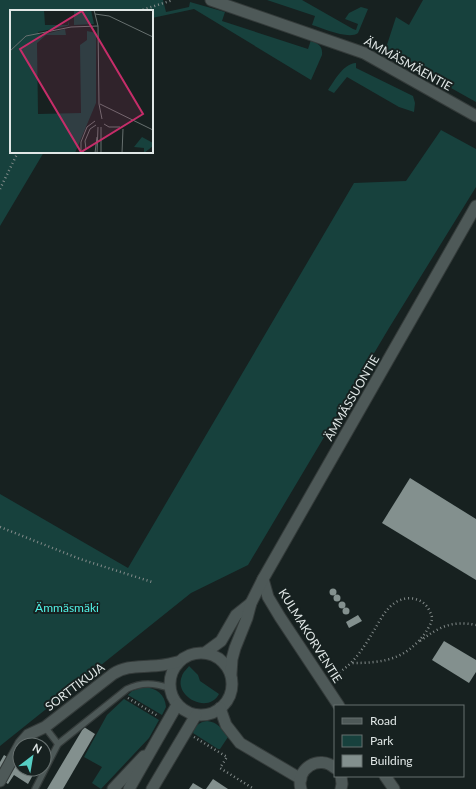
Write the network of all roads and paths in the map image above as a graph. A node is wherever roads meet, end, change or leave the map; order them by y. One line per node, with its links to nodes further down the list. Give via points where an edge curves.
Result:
1 (173, 0): 3 (path)
2 (211, 0): 4 (street, ÄMMÄSMÄENTIE, via 364,53)
3 (142, 10)
4 (476, 116)
5 (18, 153): 6 (path)
6 (0, 189)
7 (476, 206): 9 (street, ÄMMÄSSUONTIE)
8 (0, 527): 10 (path, via 80,559)
9 (263, 579): 11 (street, ÄMMÄSSUONTIE); 18 (street, KULMAKORVENTIE, via 268,597)
10 (152, 582)
11 (251, 603): 14 (street, ÄMMÄSSUONTIE, via 236,615 221,641); 17 (street, ÄMMÄSSUONTIE, via 232,659)
12 (476, 626): 13 (path, via 465,623 453,624 430,633)
13 (416, 644): 16 (path, via 402,655 389,660); 16 (path, via 432,618 428,607 423,603 412,598 404,598 388,608)
14 (206, 652): 15 (street, via 195,652); 17 (street, via 221,660)
15 (177, 662): 19 (street, via 171,674); 26 (street, SORTTIKUJA, via 117,671)
16 (351, 663): 18 (path, via 329,677)
17 (231, 674): 23 (street, via 231,693)
18 (319, 677): 22 (street, KULMAKORVENTIE)
19 (169, 688): 20 (lane, via 142,684); 21 (street)
20 (121, 694): 25 (path); 30 (lane)
21 (177, 705): 24 (street); 25 (street)
22 (338, 705)
23 (220, 708): 24 (street, via 205,715); 37 (street, via 226,725 240,744)
24 (196, 715): 29 (street)
25 (168, 722): 31 (street)
26 (44, 730): 27 (street, SORTTIKUJA); 28 (path); 30 (lane); 36 (street, SORTTIKUJA, via 28,735 21,743)
27 (36, 737)
28 (44, 737)
29 (181, 739): 42 (street); 43 (path, via 187,743 191,736 227,757 220,768)
30 (58, 744): 39 (lane)
31 (154, 745): 40 (street); 41 (street)
32 (334, 767): 37 (street, via 327,763 313,763 303,772)
33 (12, 770): 38 (street)
34 (341, 777): 44 (street)
35 (386, 777): 45 (street)
36 (0, 781)
37 (301, 784)
38 (1, 789)
39 (35, 789)
40 (113, 789)
41 (129, 789)
42 (152, 789)
43 (254, 789)
44 (341, 789)
45 (394, 789)

